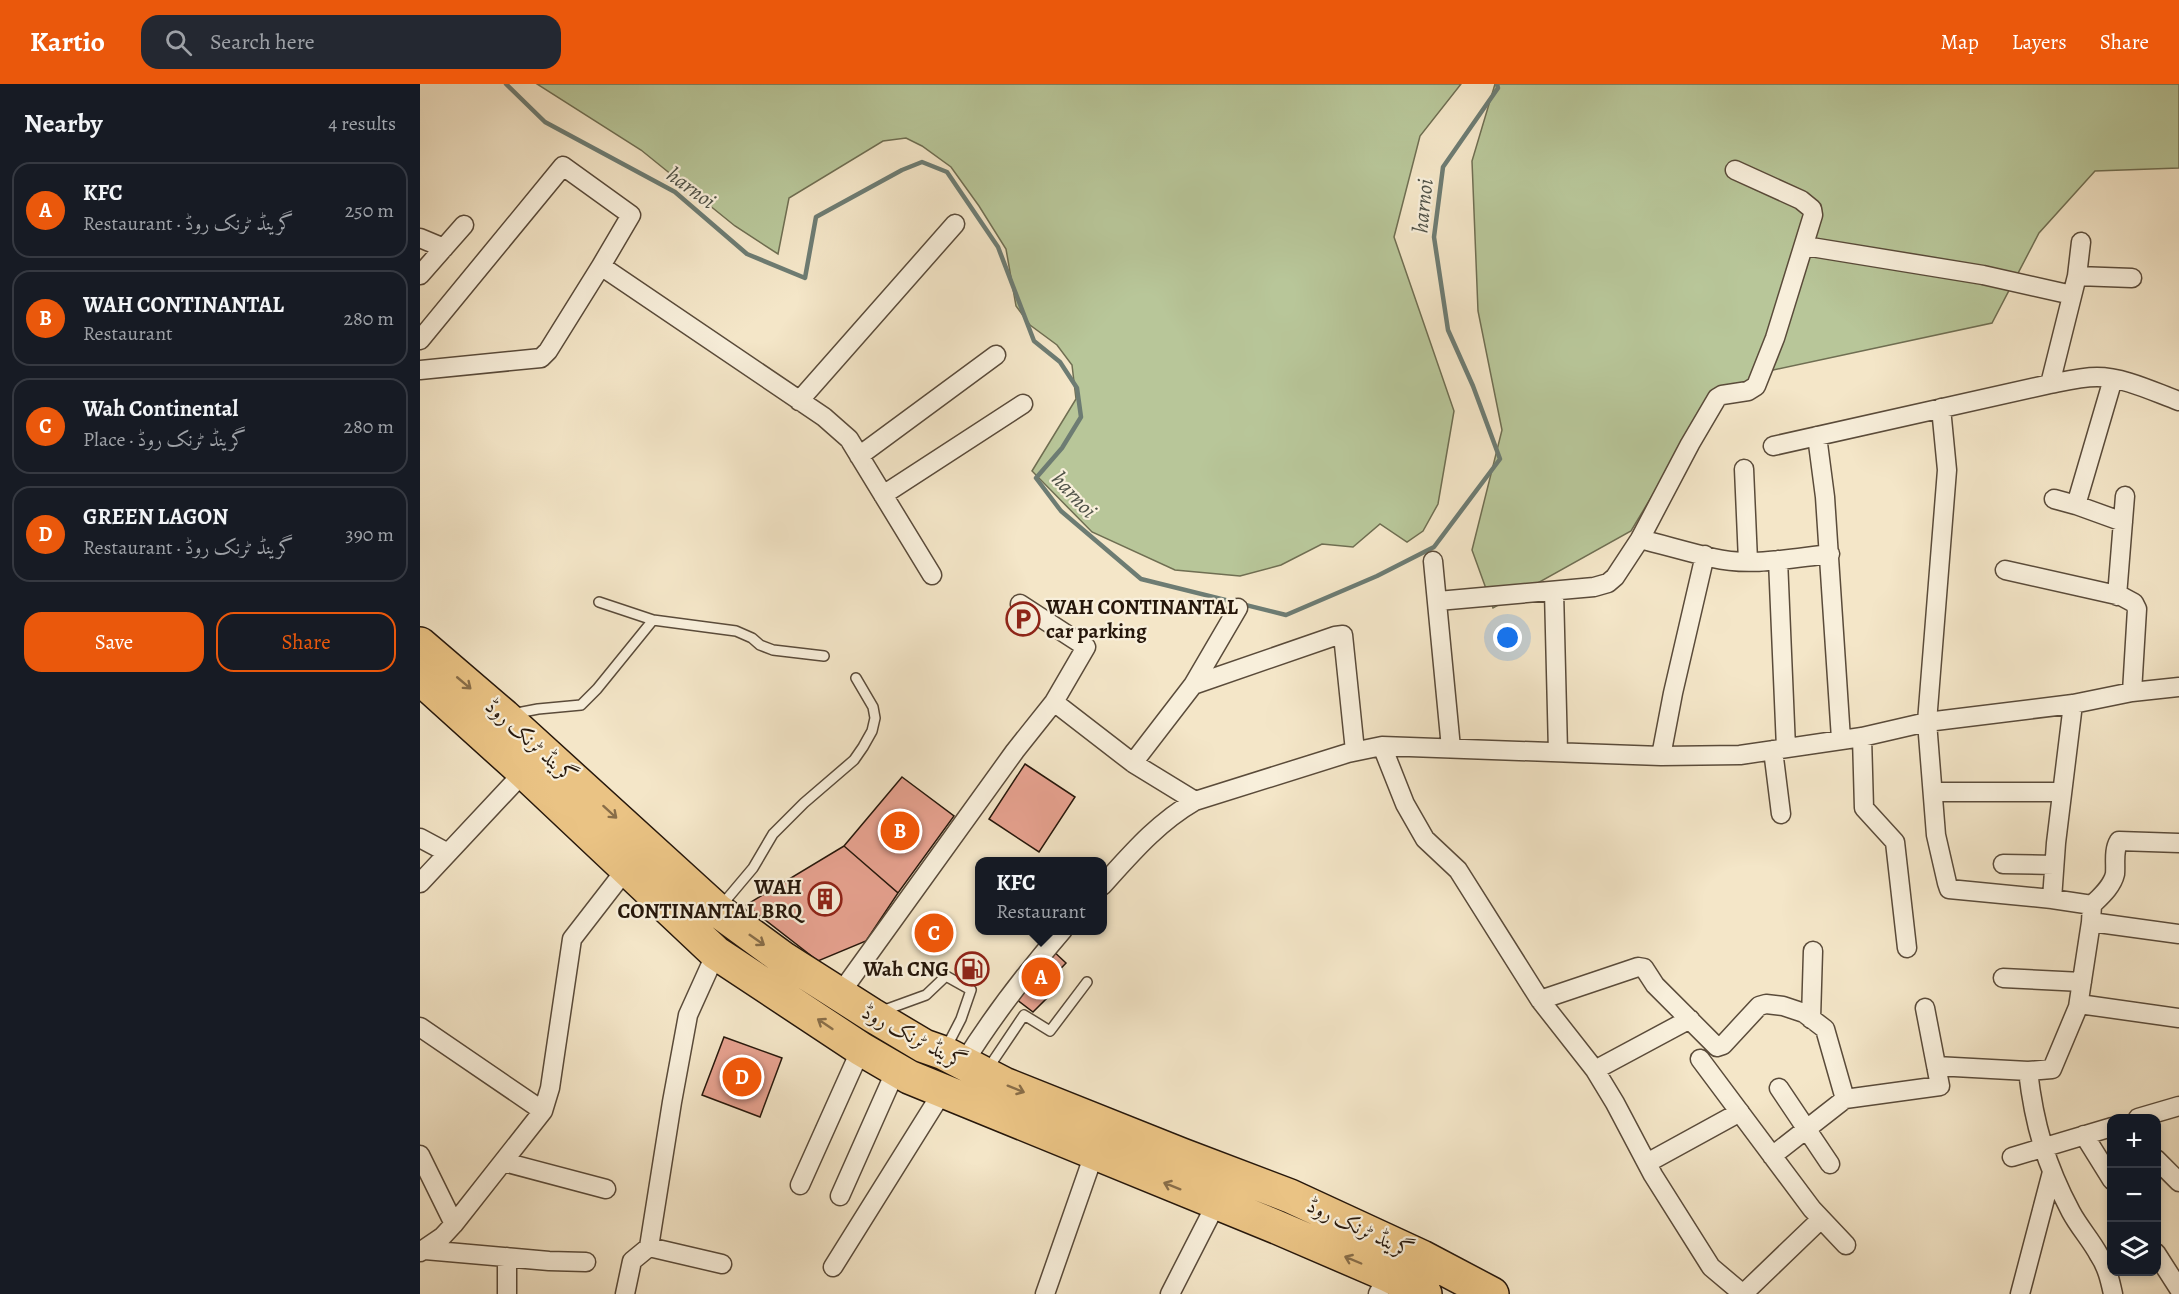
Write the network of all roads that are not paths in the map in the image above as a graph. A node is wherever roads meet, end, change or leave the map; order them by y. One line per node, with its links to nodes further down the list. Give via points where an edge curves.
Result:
1 (1735, 170): 6 (street, via 1801,200 1812,209)
2 (956, 224): 18 (street)
3 (464, 225): 7 (street)
4 (420, 238): 7 (street)
5 (2081, 242): 10 (street)
6 (1805, 246): 12 (street, via 1983,274); 31 (street, via 1756,386 1717,398)
7 (444, 248): 9 (street)
8 (601, 266): 13 (street, via 631,215 563,166); 15 (street, via 541,358); 18 (street)
9 (420, 275)
10 (2077, 276): 11 (street); 12 (street)
11 (2132, 278)
12 (2072, 295): 17 (street)
13 (420, 340)
14 (996, 355): 24 (street)
15 (420, 370)
16 (2113, 379): 17 (street); 19 (street); 29 (street)
17 (2050, 384): 21 (street)
18 (799, 401): 24 (street, via 849,439)
19 (2179, 401)
20 (1023, 404): 26 (street)
21 (1941, 408): 22 (street); 56 (street, via 1947,470)
22 (1817, 436): 23 (street); 32 (street)
23 (1773, 446)
24 (860, 456): 26 (street)
25 (1744, 469): 36 (street)
26 (883, 495): 38 (street)
27 (2125, 496): 30 (street)
28 (2054, 499): 29 (street)
29 (2076, 505): 30 (street)
30 (2123, 522): 40 (street)
31 (1640, 539): 33 (street); 39 (street, via 1608,583)
32 (1830, 554): 34 (street); 58 (street)
33 (1705, 555): 36 (street); 64 (street)
34 (1778, 560): 36 (street); 61 (street)
35 (1433, 561): 41 (street)
36 (1748, 561)
37 (2005, 570): 40 (street)
38 (932, 575)
39 (1554, 591): 41 (street); 63 (street)
40 (2117, 596): 52 (street, via 2134,603 2137,609)
41 (1438, 601): 60 (street)
42 (599, 602): 45 (lane)
43 (1020, 604): 53 (street, via 1086,647)
44 (1238, 608): 50 (street)
45 (653, 620): 47 (lane, via 736,631 773,650); 55 (lane, via 581,705)
46 (420, 644): 55 (highway, گرینڈ ٹرنک روڈ, one-way to 55)
47 (824, 656)
48 (420, 678): 66 (highway, گرینڈ ٹرنک روڈ)
49 (856, 678): 80 (lane, via 875,718 863,747 854,760 773,834 753,868)
50 (1193, 685): 62 (street, via 1343,635); 65 (street)
51 (2179, 687): 52 (street)
52 (2132, 692): 54 (street)
53 (1054, 702): 65 (street); 90 (street)
54 (2073, 704): 56 (street); 68 (street)
55 (504, 716): 80 (highway, گرینڈ ٹرنک روڈ, one-way to 80)
56 (1927, 722): 57 (street); 67 (street)
57 (1862, 737): 58 (street); 84 (street, via 1864,808 1895,842)
58 (1841, 740): 61 (street)
59 (1382, 746): 60 (street); 62 (street); 91 (street, via 1405,804 1425,839 1458,870)
60 (1451, 748): 63 (street)
61 (1779, 749): 64 (street, via 1740,755); 70 (street)
62 (1355, 751): 69 (street)
63 (1558, 752): 64 (street)
64 (1660, 756)
65 (1133, 762): 69 (street)
66 (524, 772): 73 (street); 76 (highway, گرینڈ ٹرنک روڈ)
67 (1933, 792): 68 (street); 79 (street, via 1936,835 1949,889)
68 (2062, 792): 75 (street)
69 (1195, 801): 77 (street, via 1148,835)
70 (1781, 814)
71 (420, 838): 73 (street)
72 (2179, 843): 81 (street, via 2119,841 2114,877)
73 (448, 853): 78 (street)
74 (2003, 864): 75 (street)
75 (2054, 865): 79 (street)
76 (627, 868): 86 (highway, گرینڈ ٹرنک روڈ); 110 (street, via 572,939 550,1088)
77 (1107, 880)
78 (420, 883)
79 (2052, 899): 81 (street)
80 (717, 910): 90 (highway, گرینڈ ٹرنک روڈ, one-way to 90)
81 (2091, 914): 82 (street); 89 (street)
82 (2179, 934)
83 (1059, 935): 100 (street, via 978,1039)
84 (1907, 948)
85 (1813, 951): 97 (street)
86 (716, 953): 99 (highway, گرینڈ ٹرنک روڈ, one-way to 86); 135 (street, via 688,1015)
87 (2003, 978): 89 (street)
88 (1087, 982): 100 (lane, via 1050,1031 1024,1015)
89 (2082, 982): 92 (street)
90 (839, 995): 94 (highway, گرینڈ ٹرنک روڈ)
91 (1540, 1000): 96 (street, via 1638,967 1644,968 1655,985); 103 (street)
92 (2079, 1004): 95 (street); 104 (street, via 2052,1069)
93 (1925, 1008): 102 (street)
94 (872, 1015): 100 (highway, گرینڈ ٹرنک روڈ); 100 (lane, via 926,995 946,976 971,990 960,1019)
95 (2179, 1017)
96 (1690, 1019): 97 (street, via 1717,1047 1759,1006 1783,1006); 103 (street)
97 (1810, 1019): 108 (street, via 1825,1029)
98 (420, 1027): 110 (street)
99 (861, 1048): 105 (highway, گرینڈ ٹرنک روڈ); 128 (street)
100 (954, 1059): 105 (highway); 149 (highway, گرینڈ ٹرنک روڈ, one-way to 149, via 1171,1151 1290,1196)
101 (1700, 1059): 111 (street)
102 (1936, 1066): 104 (street); 108 (street, via 1940,1086)
103 (1595, 1070): 122 (street)
104 (2028, 1071): 116 (street, via 2031,1106)
105 (903, 1073): 107 (highway, گرینڈ ٹرنک روڈ); 130 (street)
106 (1779, 1088): 114 (street)
107 (943, 1091): 117 (highway, گرینڈ ٹرنک روڈ); 141 (street)
108 (1845, 1099): 114 (street)
109 (2179, 1106): 112 (street)
110 (543, 1111): 121 (street)
111 (1740, 1112): 119 (street); 122 (street)
112 (2154, 1114)
113 (2107, 1128): 115 (street)
114 (1807, 1129): 119 (street); 124 (street)
115 (2084, 1135): 116 (street); 126 (street)
116 (2042, 1147): 120 (street); 125 (street)
117 (1094, 1154): 131 (highway, گرینڈ ٹرنک روڈ, one-way to 117); 146 (street)
118 (420, 1155): 133 (street)
119 (1772, 1156): 132 (street)
120 (2012, 1157)
121 (504, 1162): 129 (street); 133 (street)
122 (1647, 1163): 150 (street, via 1711,1267)
123 (2161, 1163): 127 (street)
124 (1830, 1164)
125 (2052, 1172): 151 (street); 152 (street, via 2071,1214 2099,1254)
126 (2107, 1172)
127 (2179, 1182)
128 (800, 1185)
129 (606, 1189)
130 (840, 1196)
131 (1216, 1204): 142 (highway, گرینڈ ٹرنک روڈ, one-way to 131); 147 (street)
132 (1821, 1219): 134 (street); 150 (street)
133 (454, 1224): 136 (street)
134 (1846, 1245)
135 (649, 1247): 140 (street); 145 (street, via 632,1261)
136 (422, 1251): 137 (street)
137 (507, 1257): 139 (street); 144 (street)
138 (2161, 1260): 143 (street)
139 (586, 1262)
140 (722, 1264)
141 (833, 1267)
142 (1383, 1285): 148 (highway, گرینڈ ٹرنک روڈ)
143 (2179, 1289)
144 (507, 1294)
145 (625, 1294)
146 (1045, 1294)
147 (1170, 1294)
148 (1425, 1294)
149 (1492, 1294)
150 (1743, 1294)
151 (2020, 1294)
152 (2113, 1294)

